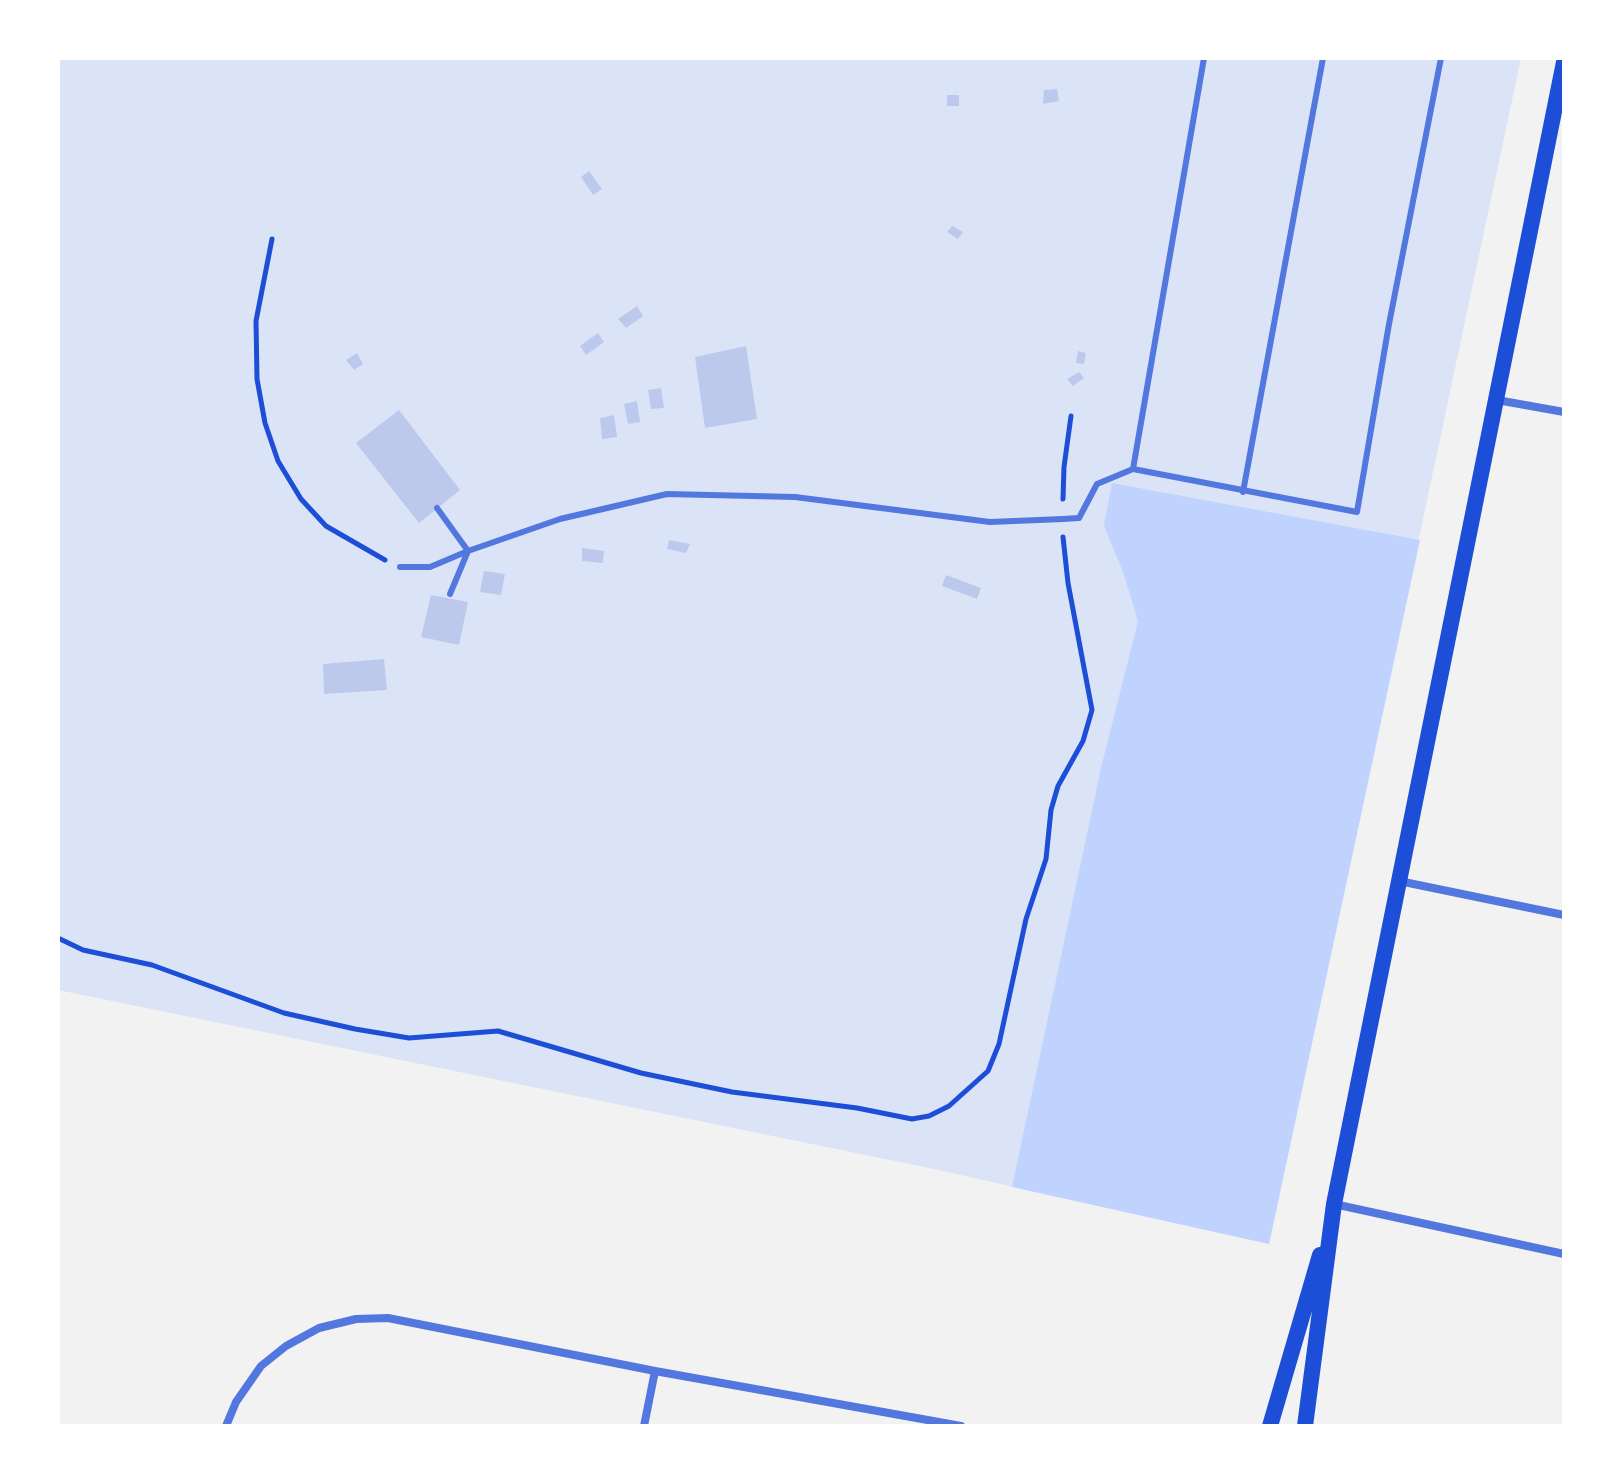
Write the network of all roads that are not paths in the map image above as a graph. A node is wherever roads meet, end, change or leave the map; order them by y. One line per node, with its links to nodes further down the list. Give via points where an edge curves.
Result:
1 (1204, 58): 7 (lane)
2 (1323, 58): 8 (lane)
3 (1441, 58): 8 (lane, via 1357,512)
4 (1564, 62): 5 (main road)
5 (1496, 399): 6 (street); 13 (main road)
6 (1564, 412)
7 (1133, 469): 8 (lane); 10 (lane, via 1097,484 1079,518 990,522 795,497 667,494 560,519)
8 (1243, 492)
9 (437, 508): 10 (lane)
10 (468, 551): 11 (lane, via 430,567); 12 (lane)
11 (400, 567)
12 (450, 594)
13 (1399, 881): 14 (street); 15 (main road)
14 (1564, 915)
15 (1334, 1204): 16 (street); 22 (main road); 23 (main road)
16 (1564, 1254)
17 (655, 1371): 18 (street); 19 (street, via 388,1318 356,1319 319,1328 261,1366); 20 (street)
18 (948, 1424): 21 (street)
19 (226, 1426)
20 (644, 1426)
21 (961, 1426)
22 (1270, 1426)
23 (1305, 1426)

